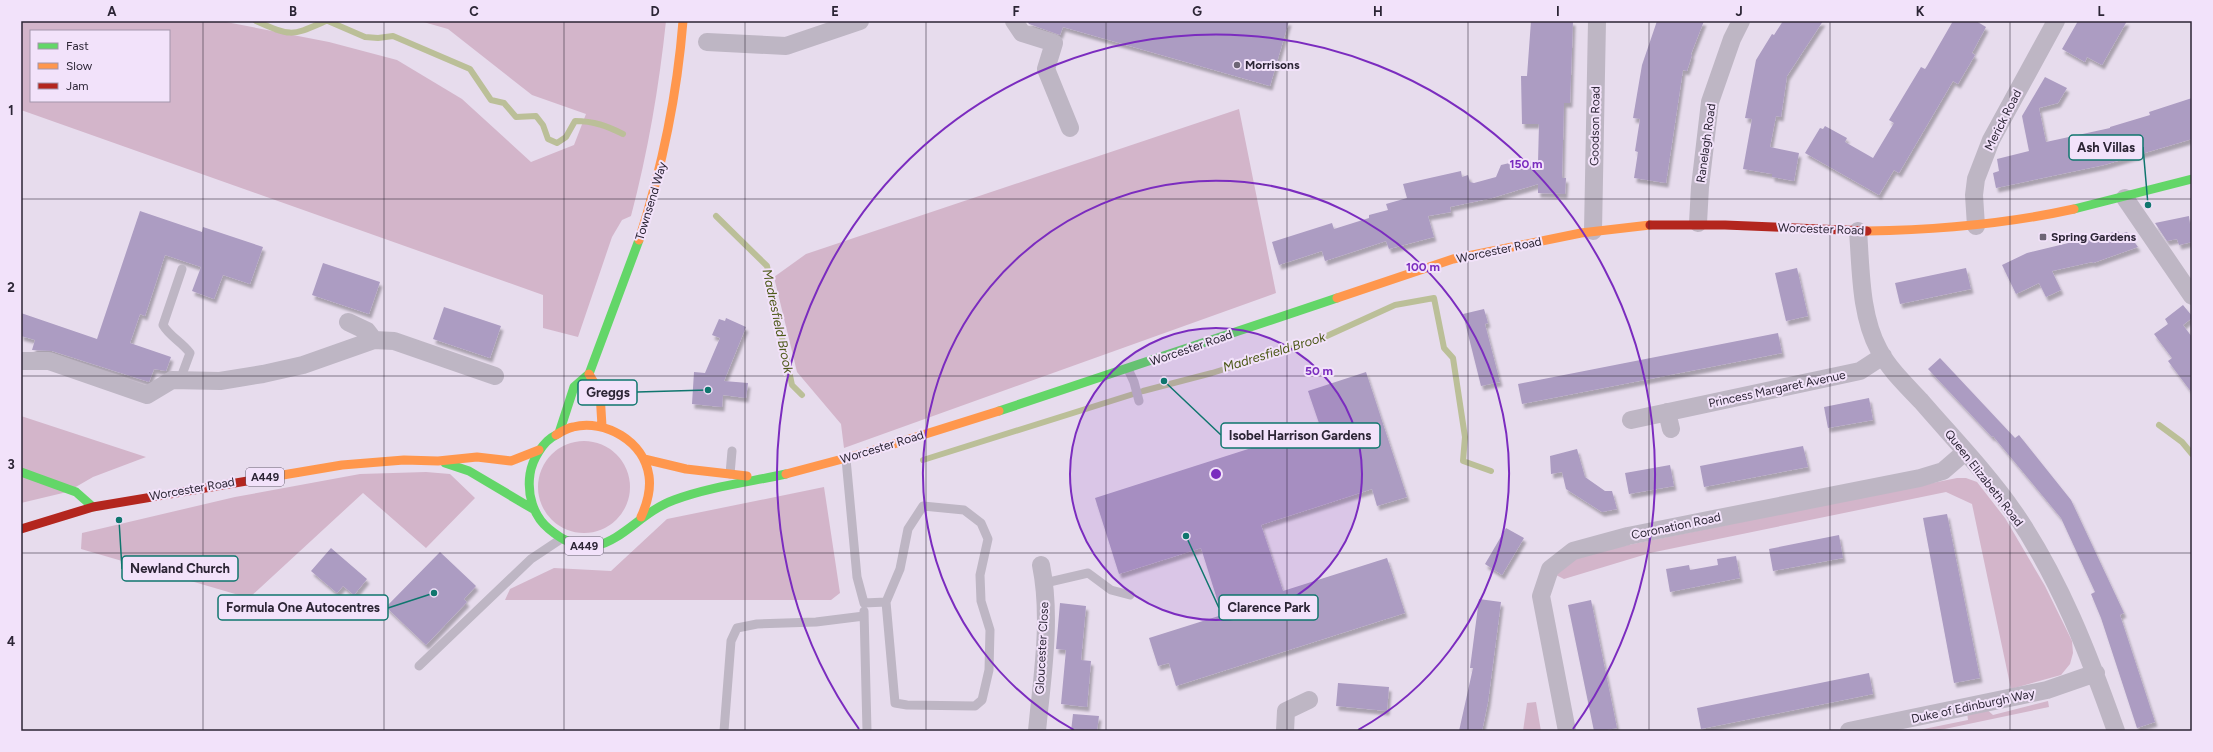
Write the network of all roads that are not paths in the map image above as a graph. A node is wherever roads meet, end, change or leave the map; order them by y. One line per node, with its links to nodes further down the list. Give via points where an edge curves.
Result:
1 (683, 21): 22 (main road, Townsend Way, via 665,154 646,223)
2 (860, 21): 7 (street, via 786,46)
3 (1014, 21): 8 (street, via 1022,33 1054,43 1046,69)
4 (1597, 21): 13 (street, Goodson Road)
5 (1741, 21): 11 (street, Ranelagh Road, via 1732,38 1710,102)
6 (2056, 21): 12 (street, Merick Road, via 1991,140 1976,179)
7 (708, 42)
8 (1070, 128)
9 (2192, 179): 10 (main road, Worcester Road / A449)
10 (2125, 198): 12 (main road, Worcester Road / A449, via 2051,215); 16 (street)
11 (1698, 223): 13 (main road, Worcester Road / A449); 14 (main road, Worcester Road / A449)
12 (1976, 226): 14 (main road, Worcester Road / A449)
13 (1593, 231): 21 (main road, Worcester Road / A449, via 1444,261)
14 (1858, 231): 19 (street, Queen Elizabeth Road, via 1866,314)
15 (182, 269): 24 (lane, via 162,325 169,335 181,342 190,352)
16 (2192, 296)
17 (348, 322): 18 (street, via 367,331)
18 (374, 340): 23 (street, via 394,341); 24 (street, via 303,365 263,374 220,381)
19 (1883, 356): 26 (street, Princess Margaret Avenue, via 1860,371 1669,420); 31 (street, Queen Elizabeth Road)
20 (21, 360): 24 (street, via 49,361 147,395 172,380)
21 (1128, 369): 25 (lane); 32 (main road, Worcester Road / A449)
22 (589, 374): 27 (main road, via 600,393); 28 (main road, via 574,387)
23 (495, 376)
24 (180, 380)
25 (1139, 401)
26 (1631, 420)
27 (602, 426): 28 (main road, A449, via 591,424 570,427); 33 (main road, A449, via 614,430 636,447)
28 (559, 433): 29 (main road, A449)
29 (539, 450): 34 (main road, A449, via 511,460 477,457); 39 (main road, A449, via 530,470 528,485)
30 (732, 451): 36 (lane)
31 (1965, 452): 50 (street, Queen Elizabeth Road, via 2014,512 2055,580); 56 (street, Coronation Road, via 1943,471 1920,478 1628,536 1573,551 1550,569 1541,596)
32 (846, 458): 37 (main road, Worcester Road / A449); 47 (lane, via 857,577)
33 (644, 459): 36 (main road, A449, via 686,469); 40 (main road, A449, via 650,483 648,499)
34 (438, 461): 38 (main road, Worcester Road / A449, via 404,460 342,464); 39 (main road, A449, via 468,471)
35 (21, 472): 38 (main road, via 76,492)
36 (730, 474): 37 (main road, A449)
37 (761, 478): 40 (main road, A449, via 674,499)
38 (93, 507): 41 (main road, Worcester Road / A449)
39 (533, 508): 42 (main road, A449, via 544,526)
40 (641, 517): 42 (main road, A449, via 625,534 605,544 584,546)
41 (21, 529)
42 (561, 539): 49 (lane, via 531,559)
43 (1041, 565): 44 (street, Gloucester Close)
44 (1045, 583): 45 (lane, via 1088,573 1111,590); 54 (street, Gloucester Close, via 1046,626)
45 (1130, 595)
46 (886, 602): 46 (lane, via 900,569 908,529 923,506 964,510 981,523 988,539 980,575 981,601 990,630 989,670 982,700 975,706 895,703); 47 (lane)
47 (864, 603): 48 (lane)
48 (864, 616): 52 (lane, via 816,622 757,624 737,628 731,641); 53 (lane)
49 (419, 666)
50 (2096, 673): 57 (street, Duke of Edinburgh Way, via 2047,690); 58 (street, Queen Elizabeth Road)
51 (1309, 700): 55 (street, via 1286,711)
52 (724, 731)
53 (867, 731)
54 (1037, 731)
55 (1285, 731)
56 (1567, 731)
57 (1849, 731)
58 (2116, 731)

